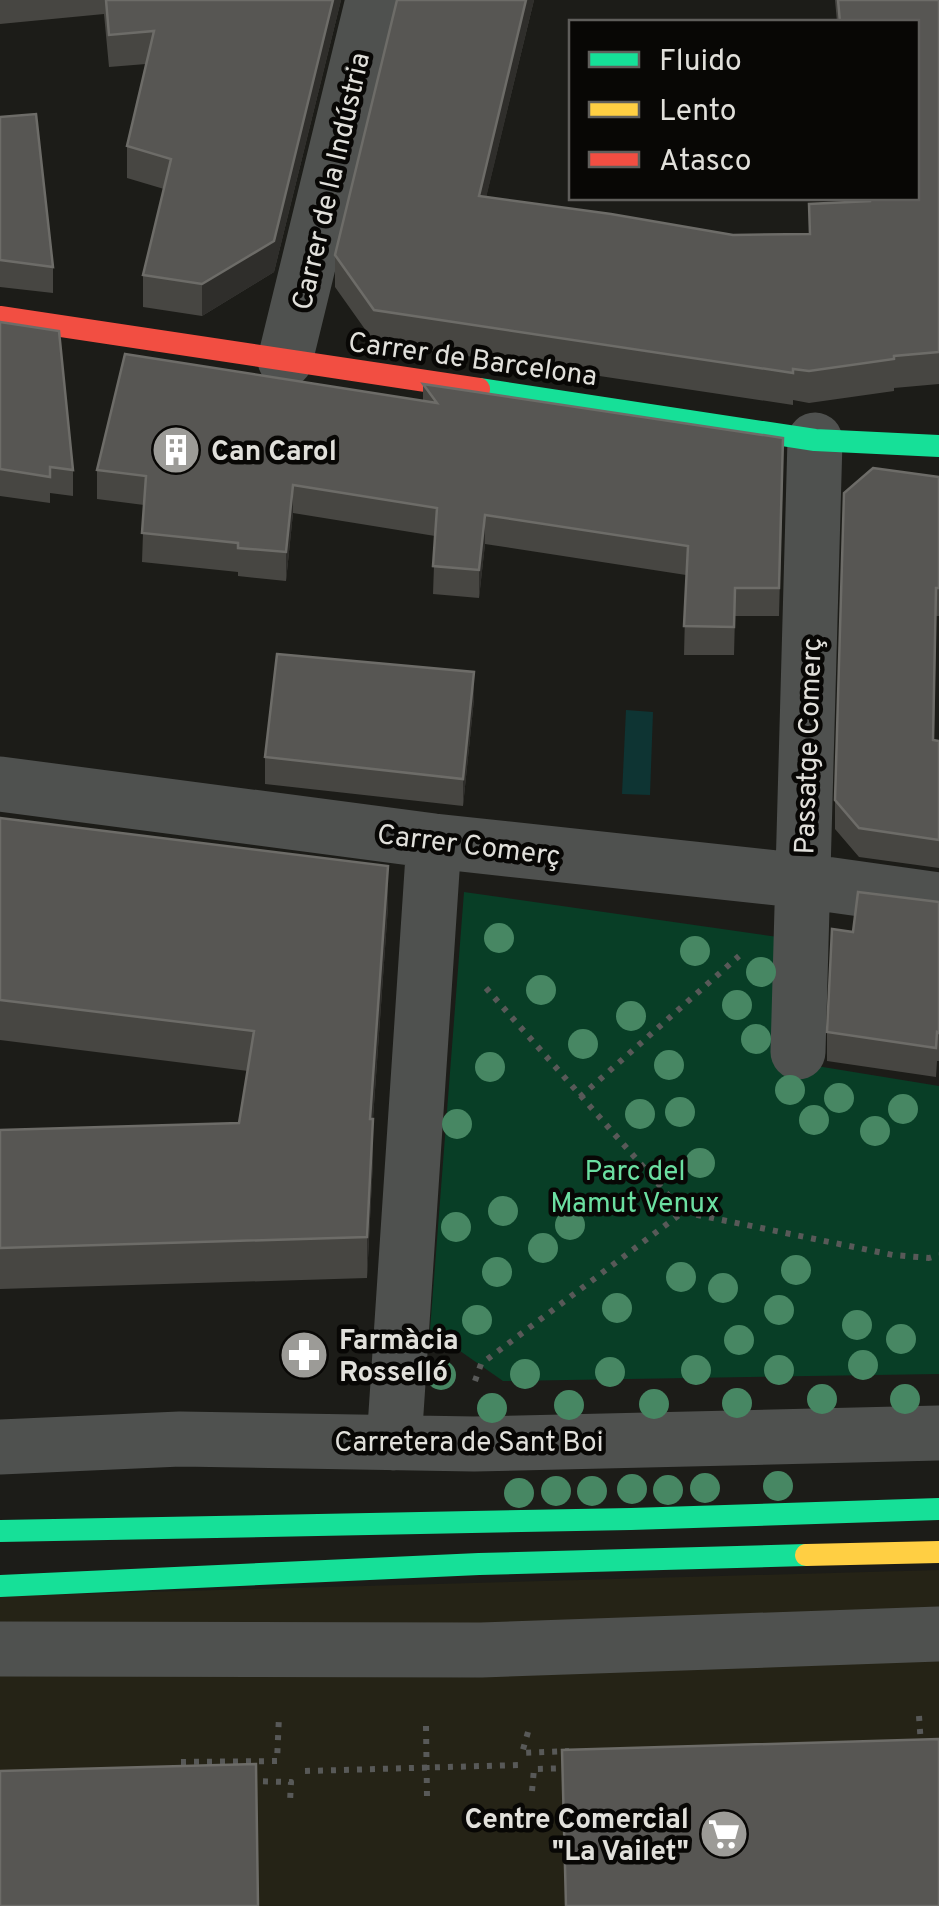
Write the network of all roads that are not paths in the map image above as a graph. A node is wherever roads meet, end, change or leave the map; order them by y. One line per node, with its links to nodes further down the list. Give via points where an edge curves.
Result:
1 (373, 0): 3 (street, Carrer de la Indústria)
2 (0, 317): 3 (main road, Carrer de Barcelona)
3 (285, 360): 4 (main road, Carrer de Barcelona)
4 (815, 440): 5 (main road, Carrer de Barcelona); 8 (street, Passatge Comerç)
5 (939, 446)
6 (0, 784): 7 (street, Carrer Comerç)
7 (416, 839): 8 (street, Carrer Comerç); 12 (street, via 430,922)
8 (804, 881): 9 (street, Carrer Comerç); 10 (street, Passatge Comerç)
9 (939, 900)
10 (798, 1052)
11 (939, 1433): 12 (street, Carretera de Sant Boi)
12 (394, 1443): 13 (street, Carretera de Sant Boi, via 180,1439)
13 (0, 1447)
14 (939, 1508): 15 (main road)
15 (0, 1531)
16 (939, 1552): 17 (main road)
17 (0, 1586)
18 (939, 1634): 19 (street, via 481,1650)
19 (0, 1649)

